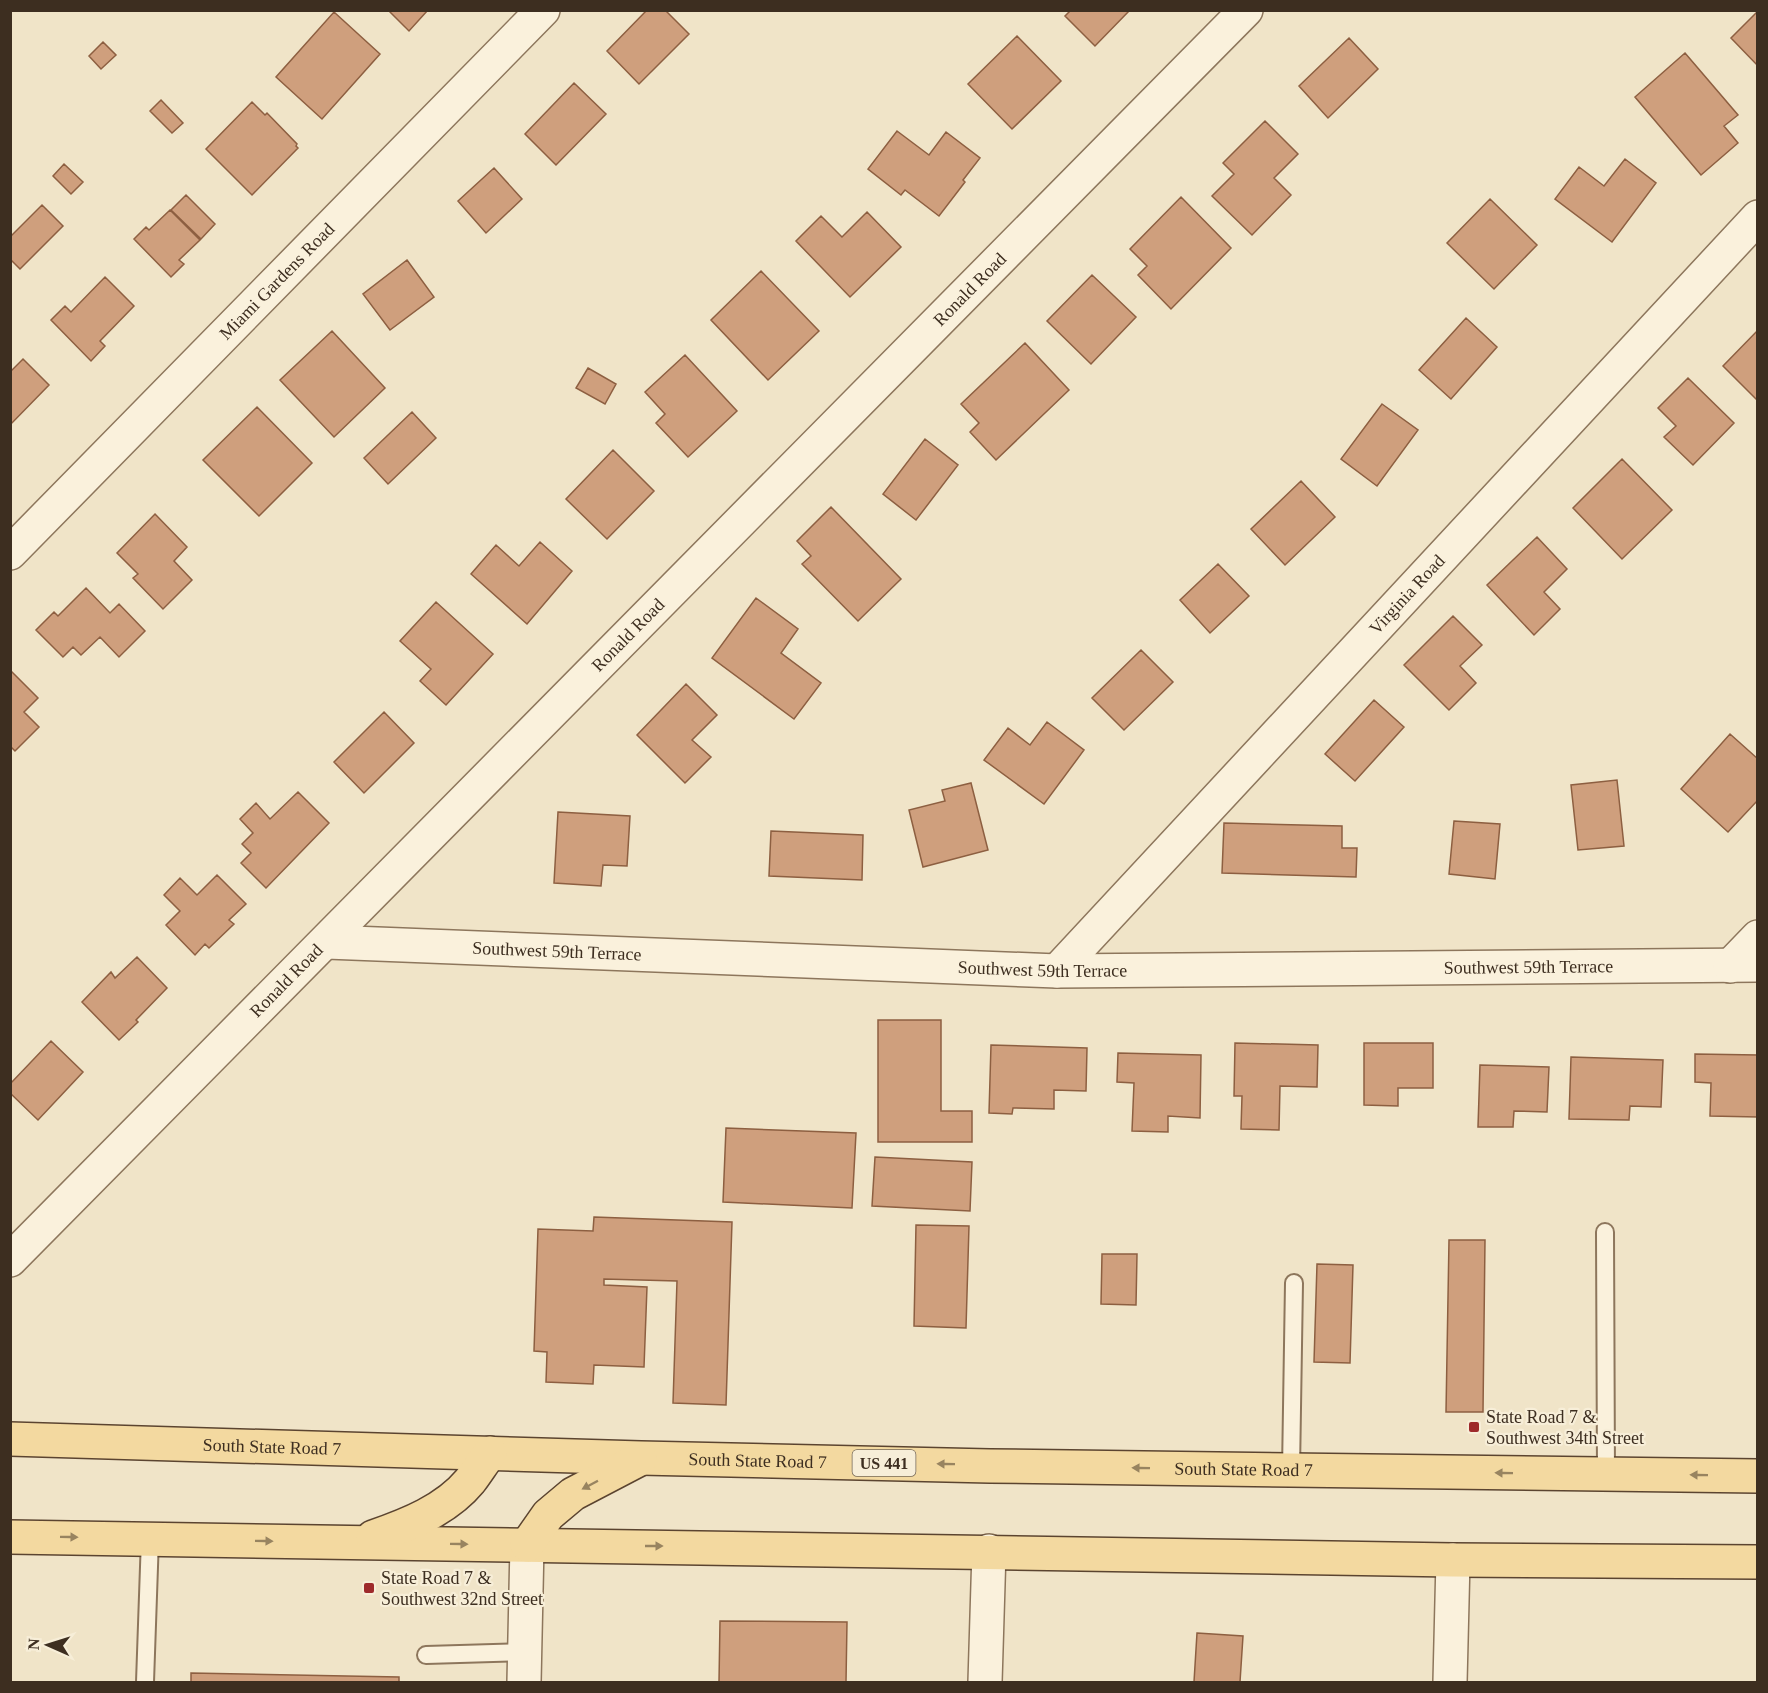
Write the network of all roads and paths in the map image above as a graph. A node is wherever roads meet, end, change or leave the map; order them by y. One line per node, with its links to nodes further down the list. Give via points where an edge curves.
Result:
1 (543, 10): 4 (street, Miami Gardens Road)
2 (1246, 10): 6 (street, Ronald Road)
3 (1758, 217): 8 (street, Virginia Road)
4 (10, 553)
5 (1758, 937): 7 (street)
6 (327, 942): 8 (street, Southwest 59th Terrace); 10 (street, Ronald Road)
7 (1744, 966): 8 (street, Southwest 59th Terrace)
8 (1057, 971)
9 (1605, 1232): 16 (lane)
10 (10, 1260)
11 (1294, 1284): 15 (lane)
12 (10, 1439): 13 (main road, South State Road 7 / US 441)
13 (490, 1454): 14 (main road, South State Road 7 / US 441); 20 (main road, via 469,1482 444,1505 408,1525)
14 (641, 1458): 15 (main road, South State Road 7 / US 441, one-way to 14); 21 (main road, one-way to 21, via 573,1494 548,1515)
15 (1291, 1470): 16 (main road, South State Road 7 / US 441, one-way to 15)
16 (1606, 1474): 17 (main road, South State Road 7 / US 441, one-way to 16)
17 (1758, 1476)
18 (10, 1537): 19 (main road, one-way to 19)
19 (150, 1538): 20 (main road, one-way to 20); 27 (lane)
20 (357, 1542): 21 (main road, one-way to 21)
21 (527, 1545): 22 (main road, one-way to 22); 26 (street)
22 (989, 1551): 23 (main road); 28 (street)
23 (1453, 1560): 24 (main road); 29 (street)
24 (1754, 1561)
25 (426, 1655): 26 (lane)
26 (524, 1667)
27 (145, 1683)
28 (985, 1683)
29 (1450, 1683)

